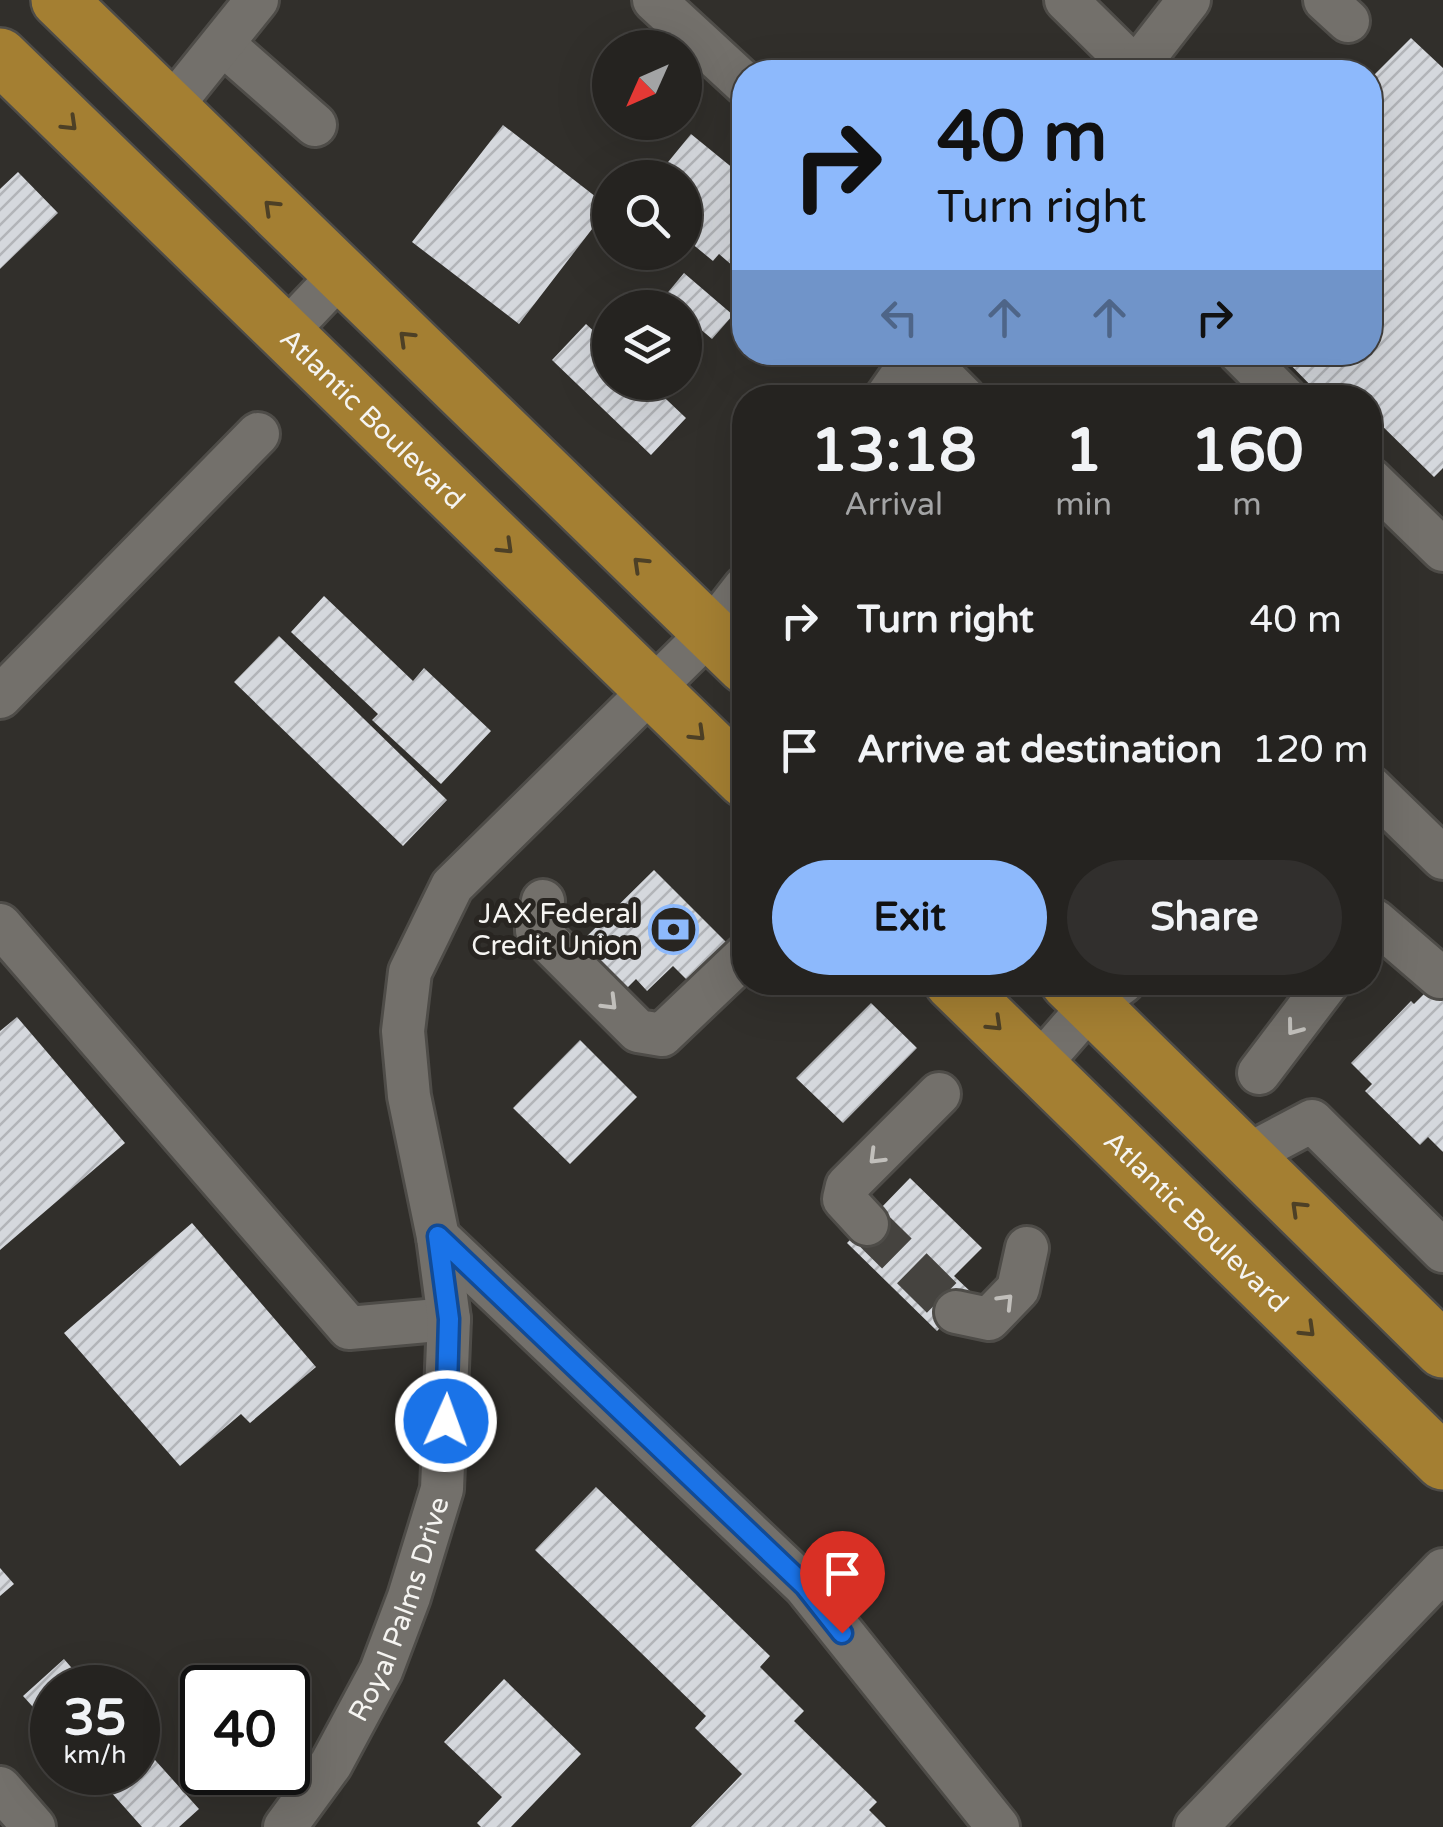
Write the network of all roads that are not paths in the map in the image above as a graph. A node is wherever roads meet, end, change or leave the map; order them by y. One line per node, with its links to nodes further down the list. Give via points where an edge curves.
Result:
1 (59, 0): 11 (highway)
2 (257, 0): 6 (street)
3 (654, 0): 10 (street)
4 (1066, 0): 8 (street)
5 (1188, 0): 9 (street)
6 (224, 45): 11 (street); 12 (street)
7 (0, 56): 14 (highway, Atlantic Boulevard, one-way to 14)
8 (1123, 60)
9 (1142, 60)
10 (732, 72)
11 (170, 108): 13 (highway, one-way to 11)
12 (315, 125)
13 (341, 274): 14 (street); 22 (highway, one-way to 13)
14 (285, 333): 23 (highway, Atlantic Boulevard, one-way to 23)
15 (931, 365): 17 (street)
16 (1252, 365): 18 (street)
17 (951, 385)
18 (1273, 385)
19 (258, 434): 24 (street)
20 (1382, 491): 21 (street)
21 (1443, 550)
22 (727, 649): 23 (street, Royal Palms Drive)
23 (652, 689): 25 (highway, Atlantic Boulevard, one-way to 25); 42 (street, Royal Palms Drive, via 452,886 410,972 403,1031 408,1080)
24 (0, 697)
25 (732, 767)
26 (1382, 800): 27 (street)
27 (1443, 858)
28 (544, 901): 31 (street, one-way to 31, via 537,930 638,1031 662,1035)
29 (0, 925): 46 (street, via 348,1328)
30 (1382, 927): 32 (street)
31 (732, 968)
32 (1440, 977)
33 (965, 995): 37 (highway, Atlantic Boulevard, one-way to 37)
34 (1090, 995): 37 (street)
35 (1101, 995): 40 (highway)
36 (1318, 995): 38 (street, one-way to 38)
37 (1038, 1066): 48 (highway, Atlantic Boulevard, one-way to 48)
38 (1259, 1073)
39 (938, 1094): 41 (street, one-way to 41, via 847,1186 844,1199)
40 (1246, 1156): 44 (street, via 1312,1121); 47 (highway, one-way to 40)
41 (867, 1224)
42 (438, 1236): 46 (street, Royal Palms Drive); 53 (street, via 805,1586)
43 (1027, 1248): 45 (street, one-way to 43, via 988,1319 1018,1289)
44 (1443, 1251)
45 (956, 1312)
46 (449, 1319): 52 (street, Royal Palms Drive, via 442,1488 409,1598 349,1734)
47 (1443, 1350)
48 (1443, 1462)
49 (1443, 1570): 54 (street)
50 (0, 1788): 51 (street)
51 (34, 1827)
52 (285, 1827)
53 (998, 1827)
54 (1196, 1827)

